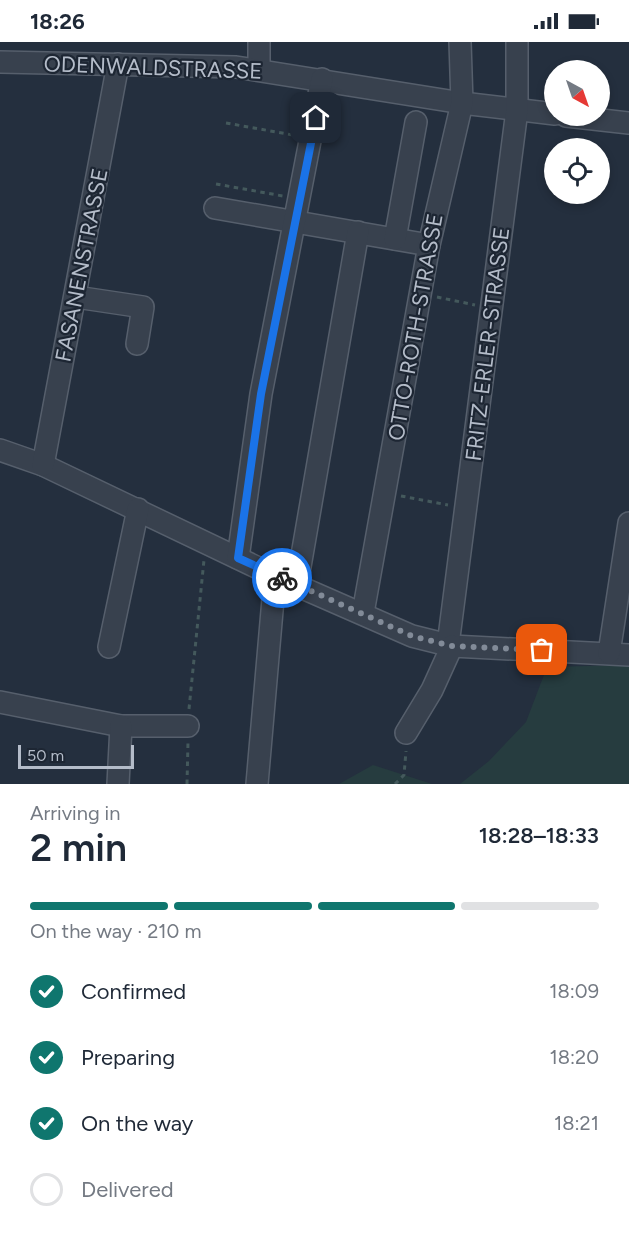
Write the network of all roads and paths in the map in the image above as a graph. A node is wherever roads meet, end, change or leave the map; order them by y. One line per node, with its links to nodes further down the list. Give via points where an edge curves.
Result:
1 (259, 42): 6 (street)
2 (460, 42): 8 (street, OTTO-ROTH-STRASSE)
3 (517, 42): 9 (street, FRITZ-ERLER-STRASSE)
4 (0, 62): 5 (street, ODENWALDSTRASSE)
5 (118, 64): 6 (street, ODENWALDSTRASSE); 24 (street, FASANENSTRASSE)
6 (259, 69): 7 (street, ODENWALDSTRASSE)
7 (322, 79): 8 (street, ODENWALDSTRASSE); 15 (street)
8 (462, 103): 9 (street, ODENWALDSTRASSE); 22 (street, OTTO-ROTH-STRASSE)
9 (517, 110): 10 (street, ODENWALDSTRASSE); 25 (street, FRITZ-ERLER-STRASSE)
10 (544, 113)
11 (610, 121): 14 (street)
12 (416, 122): 21 (street)
13 (226, 123): 15 (path)
14 (629, 123)
15 (312, 138): 17 (street)
16 (216, 184): 17 (path)
17 (300, 200): 19 (street)
18 (215, 208): 19 (street)
19 (295, 220): 20 (street); 34 (street, via 261,394)
20 (358, 232): 21 (street); 36 (street)
21 (395, 239): 22 (street)
22 (429, 245): 23 (street, OTTO-ROTH-STRASSE)
23 (420, 293): 25 (path); 29 (street, OTTO-ROTH-STRASSE)
24 (76, 297): 26 (street, via 144,299); 28 (street, FASANENSTRASSE)
25 (491, 309): 30 (street, FRITZ-ERLER-STRASSE)
26 (137, 344)
27 (0, 450): 28 (street)
28 (43, 465): 31 (street)
29 (385, 492): 30 (path); 37 (street, OTTO-ROTH-STRASSE)
30 (467, 508): 38 (street, FRITZ-ERLER-STRASSE)
31 (138, 509): 33 (street); 39 (street)
32 (629, 523): 40 (street)
33 (207, 543): 34 (street); 43 (path)
34 (238, 558): 35 (street)
35 (275, 576): 36 (street); 47 (street)
36 (297, 584): 37 (street)
37 (363, 613): 38 (street, via 412,636)
38 (450, 645): 40 (street); 44 (street, FRITZ-ERLER-STRASSE, via 432,690)
39 (109, 647)
40 (619, 654)
41 (0, 702): 42 (street)
42 (121, 726): 43 (street); 45 (street)
43 (188, 726): 46 (path)
44 (406, 733): 48 (path, via 404,775)
45 (117, 784)
46 (187, 784)
47 (256, 784)
48 (395, 784)

